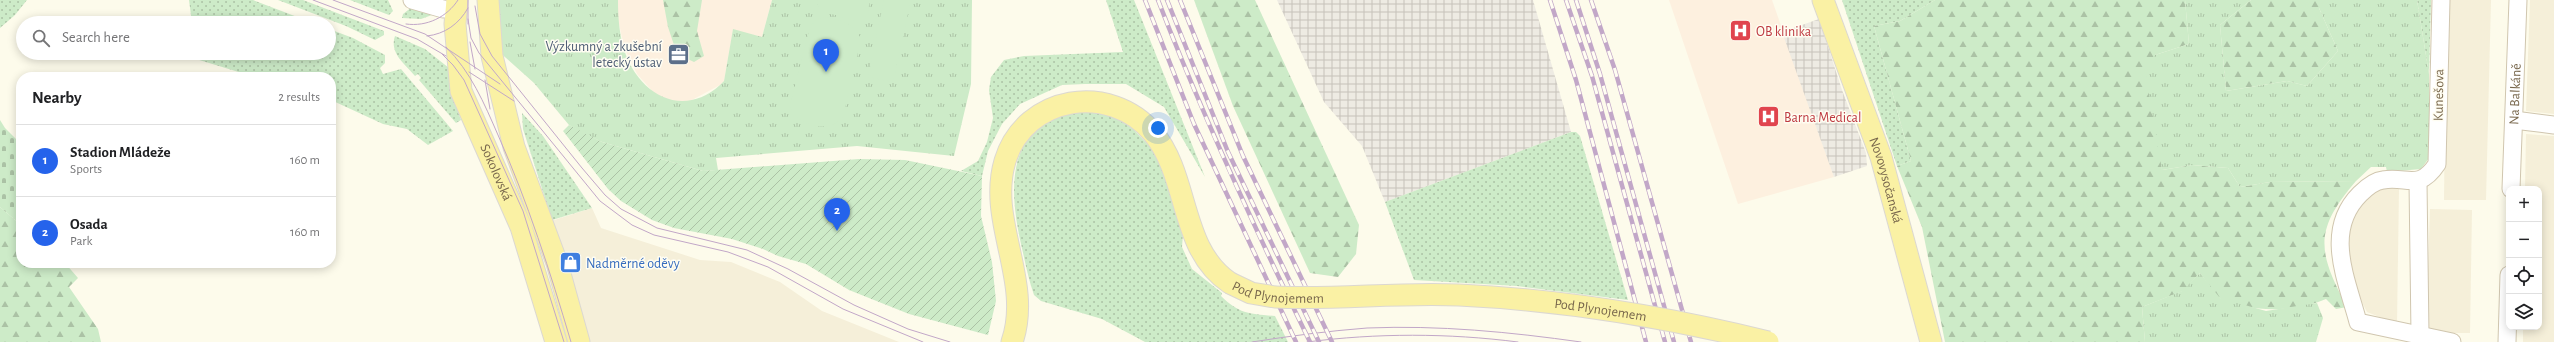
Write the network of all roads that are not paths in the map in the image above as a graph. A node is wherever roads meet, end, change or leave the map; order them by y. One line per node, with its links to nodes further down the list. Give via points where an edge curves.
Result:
1 (412, 0): 6 (street)
2 (488, 0): 15 (main road, Sokolovská, via 493,62 514,147 556,263)
3 (1823, 0): 13 (main road, Novovysočanská, via 1881,156)
4 (2441, 0): 9 (street, Kunešova, via 2437,164 2430,174)
5 (2518, 0): 7 (street, Na Balkáně)
6 (450, 4): 14 (main road, Sokolovská, via 455,24 461,91 523,233)
7 (2514, 120): 8 (street); 10 (street, Na Balkáně)
8 (2554, 125)
9 (2418, 182): 12 (street); 12 (street, via 2382,180 2367,187 2355,199 2342,229 2340,246 2341,266 2358,322)
10 (2511, 186)
11 (2508, 294): 19 (street)
12 (2420, 335): 18 (street)
13 (1927, 338)
14 (556, 342)
15 (580, 342)
16 (1012, 342): 17 (main road, Pod Plynojemem, bridge, via 1018,317 1018,291 1002,208 1003,169 1013,143 1026,125 1046,111 1068,102 1089,100 1110,104 1132,115 1150,129 1162,145 1170,163 1197,244 1211,266 1230,283 1251,293 1275,297 1440,294 1544,302 1671,321)
17 (1768, 342)
18 (2452, 342)
19 (2507, 342)

